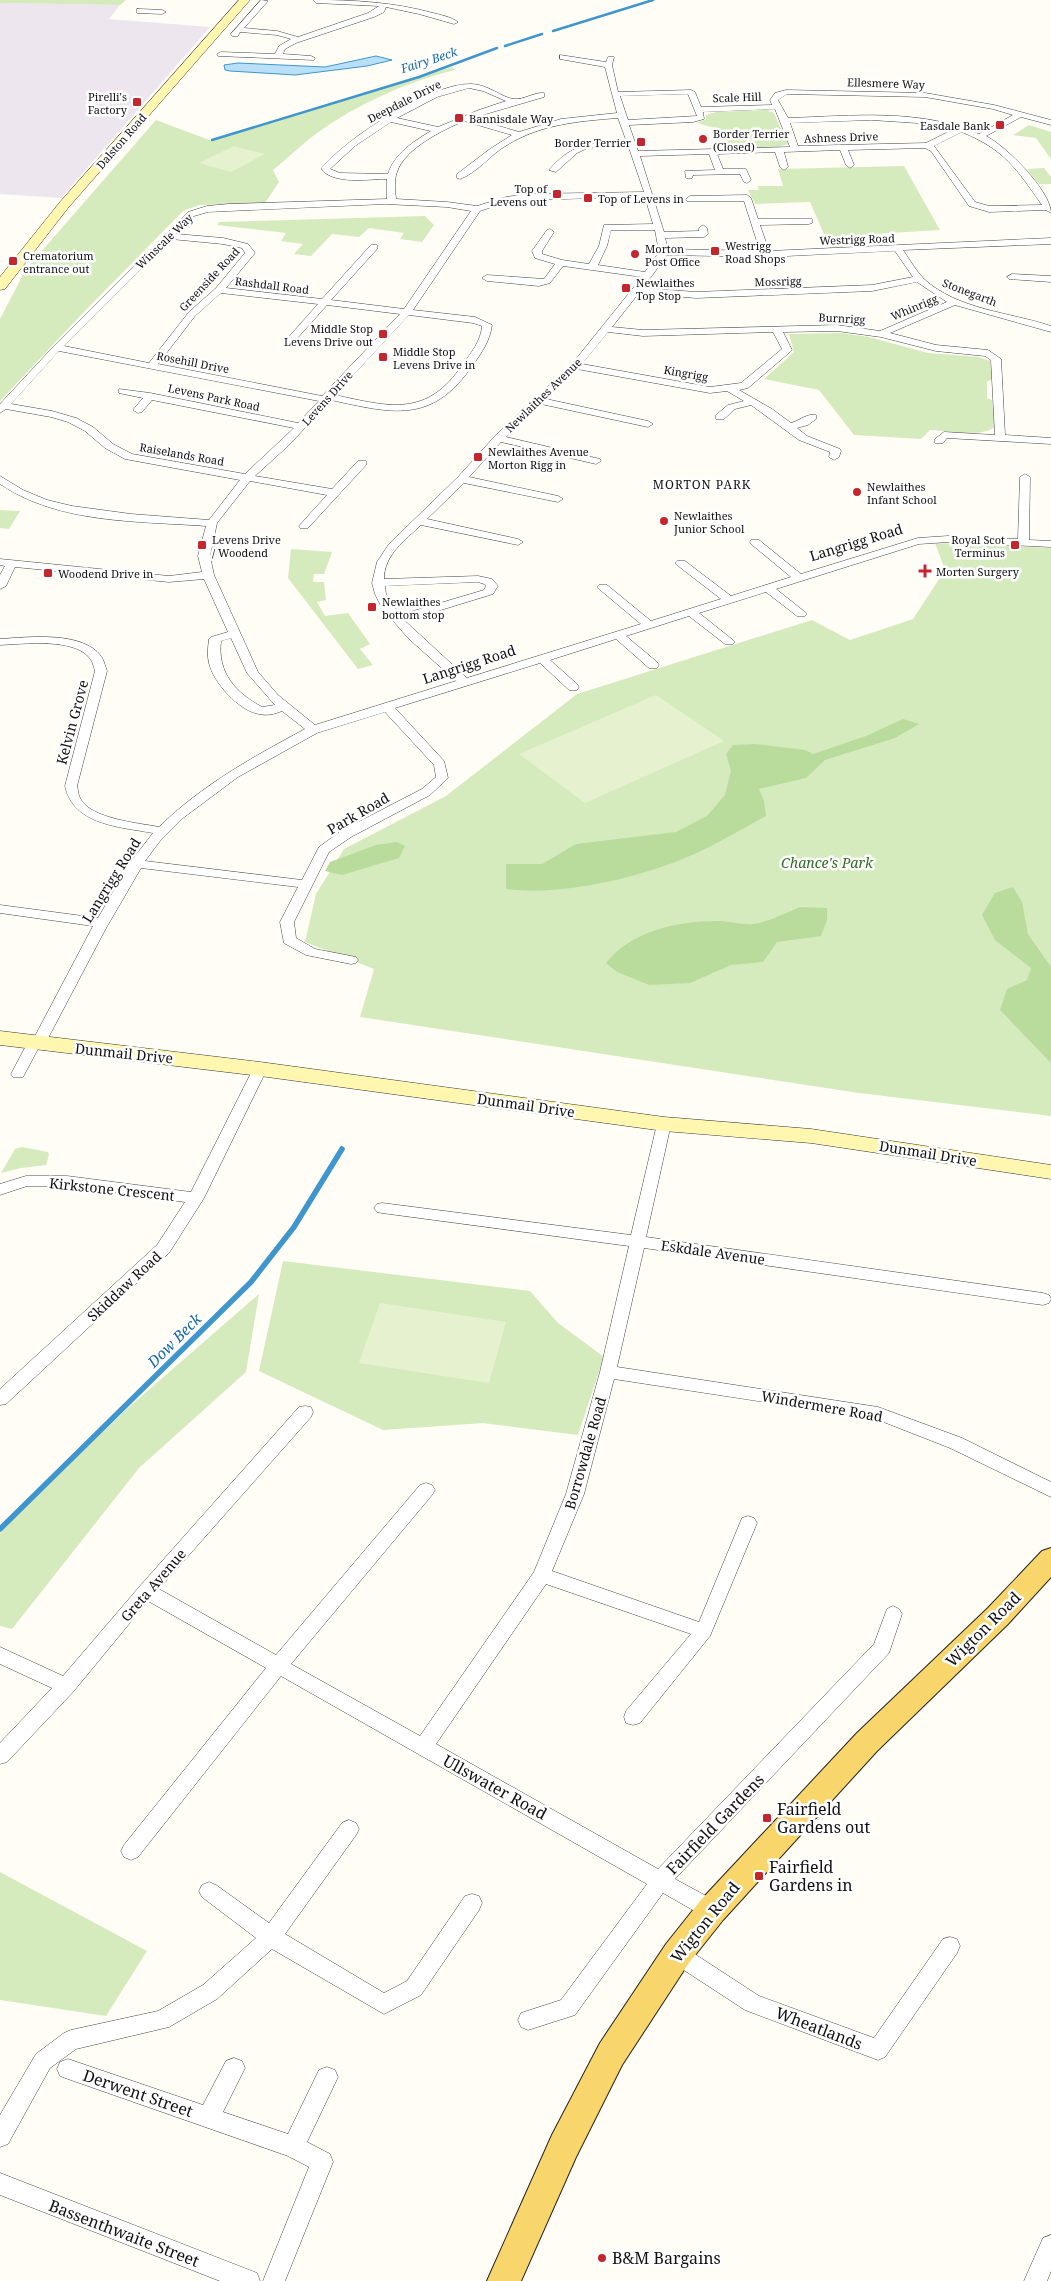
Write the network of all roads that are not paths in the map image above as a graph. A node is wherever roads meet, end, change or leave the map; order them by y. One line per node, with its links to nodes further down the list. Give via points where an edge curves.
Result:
1 (245, 0): 69 (main road, Dalston Road, via 64,205)
2 (409, 0): 7 (street)
3 (264, 1): 11 (street, via 236,32 284,34)
4 (316, 1): 5 (street); 6 (street)
5 (307, 2)
6 (383, 5): 7 (street); 11 (street, via 371,16)
7 (403, 7): 10 (street)
8 (140, 11): 9 (street, via 153,8)
9 (162, 12)
10 (454, 22)
11 (298, 39): 13 (street, via 285,46)
12 (220, 54): 13 (street)
13 (278, 57): 15 (street)
14 (563, 57): 16 (street, via 610,62)
15 (311, 58)
16 (615, 94): 20 (street, via 691,92); 24 (street)
17 (541, 95): 18 (street)
18 (512, 101): 22 (street); 23 (street, Deepdale Drive, via 479,87 457,88)
19 (777, 107): 20 (street, Scale Hill); 21 (street, Ellesmere Way, via 774,100 786,92 909,94); 25 (street)
20 (698, 110): 24 (street, via 701,117 693,120)
21 (1020, 114): 26 (street, Ellesmere Way); 30 (street)
22 (464, 118): 28 (street); 29 (street)
23 (390, 119): 28 (street); 42 (street, Deepdale Drive, via 350,144 325,169 338,176)
24 (623, 119): 29 (street, via 552,124); 31 (street)
25 (785, 121): 27 (street, via 904,118); 34 (street)
26 (1051, 123)
27 (961, 129): 30 (street); 32 (street)
28 (440, 130): 42 (street, via 406,151)
29 (520, 135): 43 (street, via 504,142)
30 (981, 136): 50 (street, via 1010,157)
31 (630, 142): 37 (street); 40 (street, via 586,146 574,151)
32 (926, 145): 33 (street, Ashness Drive); 50 (street, via 934,149 972,204 989,209)
33 (843, 148): 34 (street, Ashness Drive); 38 (street)
34 (795, 149): 35 (street, Ashness Drive)
35 (779, 150): 36 (street, Ashness Drive); 39 (street)
36 (712, 152): 37 (street, Ashness Drive); 41 (street)
37 (636, 154): 46 (street)
38 (850, 165)
39 (784, 167)
40 (553, 170)
41 (720, 172): 44 (street, via 688,173); 45 (street, via 743,171)
42 (392, 176): 48 (street)
43 (460, 176)
44 (689, 176)
45 (747, 180)
46 (648, 194): 49 (street, via 527,197); 54 (street)
47 (696, 200): 52 (street, via 747,198)
48 (392, 202): 49 (street, Winscale Way, via 450,203); 56 (street, Winscale Way, via 207,209 191,214)
49 (477, 209): 74 (street, Levens Drive)
50 (1050, 209)
51 (809, 221): 52 (street)
52 (755, 222): 61 (street)
53 (703, 228): 54 (street, via 704,234)
54 (659, 231): 60 (street); 63 (street, via 607,227 603,246)
55 (550, 232): 62 (street, via 537,251 538,256)
56 (168, 236): 70 (street, Greenside Road, via 245,246 250,253); 80 (street, Winscale Way)
57 (1051, 241): 59 (street, Westrigg Road)
58 (374, 247): 73 (street, Rashdall Road)
59 (898, 249): 61 (street, Westrigg Road); 67 (street, Stonegarth)
60 (664, 252): 61 (street, Westrigg Road); 64 (street, Newlaithes Avenue)
61 (765, 254)
62 (561, 263): 63 (street); 66 (street, via 547,281 539,283)
63 (593, 266): 64 (street)
64 (648, 275): 71 (street, Newlaithes Avenue)
65 (1012, 277): 68 (street)
66 (487, 278)
67 (919, 279): 71 (street, Mossrigg, via 872,288 745,293 688,295); 72 (street, Stonegarth, via 932,290)
68 (1051, 279)
69 (0, 286)
70 (219, 290): 73 (street, Rashdall Road); 81 (street, Greenside Road, via 192,314)
71 (637, 290): 75 (street, Newlaithes Avenue)
72 (956, 301): 76 (street, Stonegarth); 78 (street, Whinrigg)
73 (323, 302): 74 (street, Rashdall Road); 79 (street, Rashdall Road)
74 (407, 312): 86 (street, Levens Drive); 86 (street, Rashdall Road, via 475,320 487,325 487,333 466,368 443,392 420,406 400,410)
75 (605, 329): 77 (street, Burnrigg, via 643,333); 82 (street, Newlaithes Avenue)
76 (1051, 329)
77 (777, 330): 78 (street, Burnrigg, via 837,328); 83 (street, Kingrigg, via 787,350 744,386)
78 (881, 334): 96 (street, Burnrigg, via 936,348 988,353 996,360)
79 (290, 341)
80 (57, 348): 81 (street, Rosehill Drive); 89 (street, Winscale Way)
81 (152, 366): 86 (street, Rosehill Drive)
82 (576, 366): 83 (street, Kingrigg, via 710,390); 87 (street, Newlaithes Avenue)
83 (731, 389): 88 (street)
84 (122, 391): 85 (street, Levens Park Road)
85 (150, 396): 90 (street); 94 (street, Levens Park Road)
86 (326, 398): 94 (street, Levens Drive)
87 (538, 400): 93 (street); 97 (street, Newlaithes Avenue)
88 (753, 402): 91 (street, via 732,407); 95 (street)
89 (2, 408): 103 (street, Raiselands Road, via 52,414 72,420 129,457)
90 (138, 410)
91 (720, 416)
92 (812, 417): 95 (street)
93 (648, 424)
94 (300, 426): 103 (street, Levens Drive)
95 (788, 427): 100 (street, via 803,438 836,450)
96 (1000, 436): 98 (street, via 944,435); 99 (street)
97 (499, 438): 101 (street); 105 (street, Newlaithes Avenue)
98 (939, 441)
99 (1051, 441)
100 (834, 457)
101 (596, 461)
102 (362, 463): 107 (street)
103 (248, 477): 107 (street, Raiselands Road); 110 (street, Levens Drive)
104 (1025, 477): 114 (street)
105 (462, 479): 108 (street); 109 (street, Newlaithes Avenue)
106 (3, 485): 110 (street, via 45,502 77,510)
107 (334, 493): 111 (street)
108 (558, 499)
109 (420, 521): 112 (street); 121 (street, Newlaithes Avenue, via 386,556)
110 (212, 523): 119 (street, Levens Drive, via 204,556)
111 (304, 526)
112 (518, 542)
113 (755, 542): 120 (street)
114 (1023, 543): 115 (street, Langrigg Road); 120 (street, Langrigg Road, via 948,539 918,541)
115 (1051, 544)
116 (0, 562): 117 (street)
117 (12, 562): 119 (street, via 169,579); 122 (street)
118 (682, 563): 125 (street)
119 (208, 575): 130 (street, Levens Drive)
120 (798, 577): 124 (street, Langrigg Road)
121 (378, 583): 128 (street, via 383,602); 128 (street, via 478,579 488,581 492,586 490,592)
122 (0, 586)
123 (603, 587): 129 (street)
124 (766, 587): 125 (street, Langrigg Road); 127 (street)
125 (728, 599): 126 (street, Langrigg Road)
126 (689, 611): 129 (street, Langrigg Road); 133 (street)
127 (801, 614)
128 (397, 620): 136 (street)
129 (648, 624): 131 (street, Langrigg Road)
130 (235, 634): 138 (street, Levens Drive, via 253,673); 138 (street, via 215,638 216,668 222,682 260,711)
131 (617, 634): 134 (street, Langrigg Road); 135 (street)
132 (0, 642): 141 (street, Kelvin Grove, via 60,642 81,646 94,654 101,671 71,786 72,796 79,808 95,816)
133 (729, 642)
134 (540, 658): 136 (street, Langrigg Road); 137 (street)
135 (653, 665)
136 (464, 682): 139 (street, Langrigg Road)
137 (573, 687)
138 (284, 706): 140 (street, Levens Drive)
139 (387, 707): 140 (street, Langrigg Road); 143 (street, Park Road, via 440,764 442,778 426,792 346,834 324,850)
140 (314, 730): 141 (street, Langrigg Road, via 207,792)
141 (162, 831): 142 (street, Langrigg Road)
142 (136, 864): 143 (street); 145 (street, Langrigg Road)
143 (306, 884): 146 (street, Park Road, via 287,922 289,940 311,952)
144 (0, 909): 145 (street)
145 (101, 923): 148 (street, Langrigg Road)
146 (351, 960)
147 (0, 1038): 148 (main road, Dunmail Drive)
148 (36, 1044): 149 (main road, Dunmail Drive); 150 (street, Langrigg Road)
149 (260, 1069): 151 (main road, Dunmail Drive); 154 (street, Skiddaw Road)
150 (18, 1074)
151 (664, 1124): 152 (main road, Dunmail Drive, via 811,1136); 156 (street, Borrowdale Road)
152 (1051, 1172)
153 (0, 1190): 154 (street, Kirkstone Crescent, via 26,1181 67,1181)
154 (196, 1198): 159 (street, Skiddaw Road, via 163,1249)
155 (382, 1208): 156 (street, Eskdale Avenue)
156 (636, 1241): 157 (street, Eskdale Avenue); 158 (street, Borrowdale Road)
157 (1043, 1299)
158 (608, 1372): 162 (street, Windermere Road, via 878,1413 956,1443); 165 (street, Borrowdale Road, via 575,1494)
159 (0, 1399)
160 (305, 1412): 166 (street, Greta Avenue)
161 (426, 1490): 170 (street)
162 (1051, 1490)
163 (748, 1523): 168 (street)
164 (1051, 1559): 180 (main road, Wigton Road, via 998,1616 867,1742)
165 (542, 1575): 168 (street); 173 (street, Borrowdale Road)
166 (146, 1591): 170 (street, Ullswater Road); 171 (street, Greta Avenue)
167 (893, 1614): 177 (street, Fairfield Gardens, via 882,1648)
168 (704, 1631): 172 (street)
169 (0, 1655): 171 (street)
170 (278, 1666): 173 (street, Ullswater Road); 176 (street)
171 (66, 1686): 174 (street, Greta Avenue)
172 (633, 1717)
173 (423, 1747): 177 (street, Ullswater Road)
174 (0, 1756)
175 (349, 1829): 181 (street)
176 (131, 1851)
177 (661, 1880): 180 (street, Ullswater Road); 184 (street, Fairfield Gardens, via 568,2008)
178 (209, 1891): 181 (street)
179 (472, 1903): 181 (street, via 414,1988 384,2004)
180 (712, 1910): 183 (main road, Wigton Road)
181 (271, 1937): 189 (street, via 210,1992 162,2020 71,2040 44,2061)
182 (950, 1946): 183 (street, Wheatlands, via 878,2050 752,2003)
183 (677, 1954): 195 (main road, Wigton Road, via 611,2054 564,2146)
184 (528, 2020)
185 (234, 2068): 188 (street, Derwent Street)
186 (68, 2069): 188 (street, Derwent Street)
187 (326, 2077): 190 (street)
188 (209, 2117): 190 (street, Derwent Street)
189 (0, 2136)
190 (293, 2147): 194 (street, Derwent Street, via 322,2162)
191 (0, 2184): 193 (street, Bassenthwaite Street)
192 (1051, 2246): 196 (street)
193 (249, 2281)
194 (274, 2281)
195 (504, 2281)
196 (1035, 2281)

